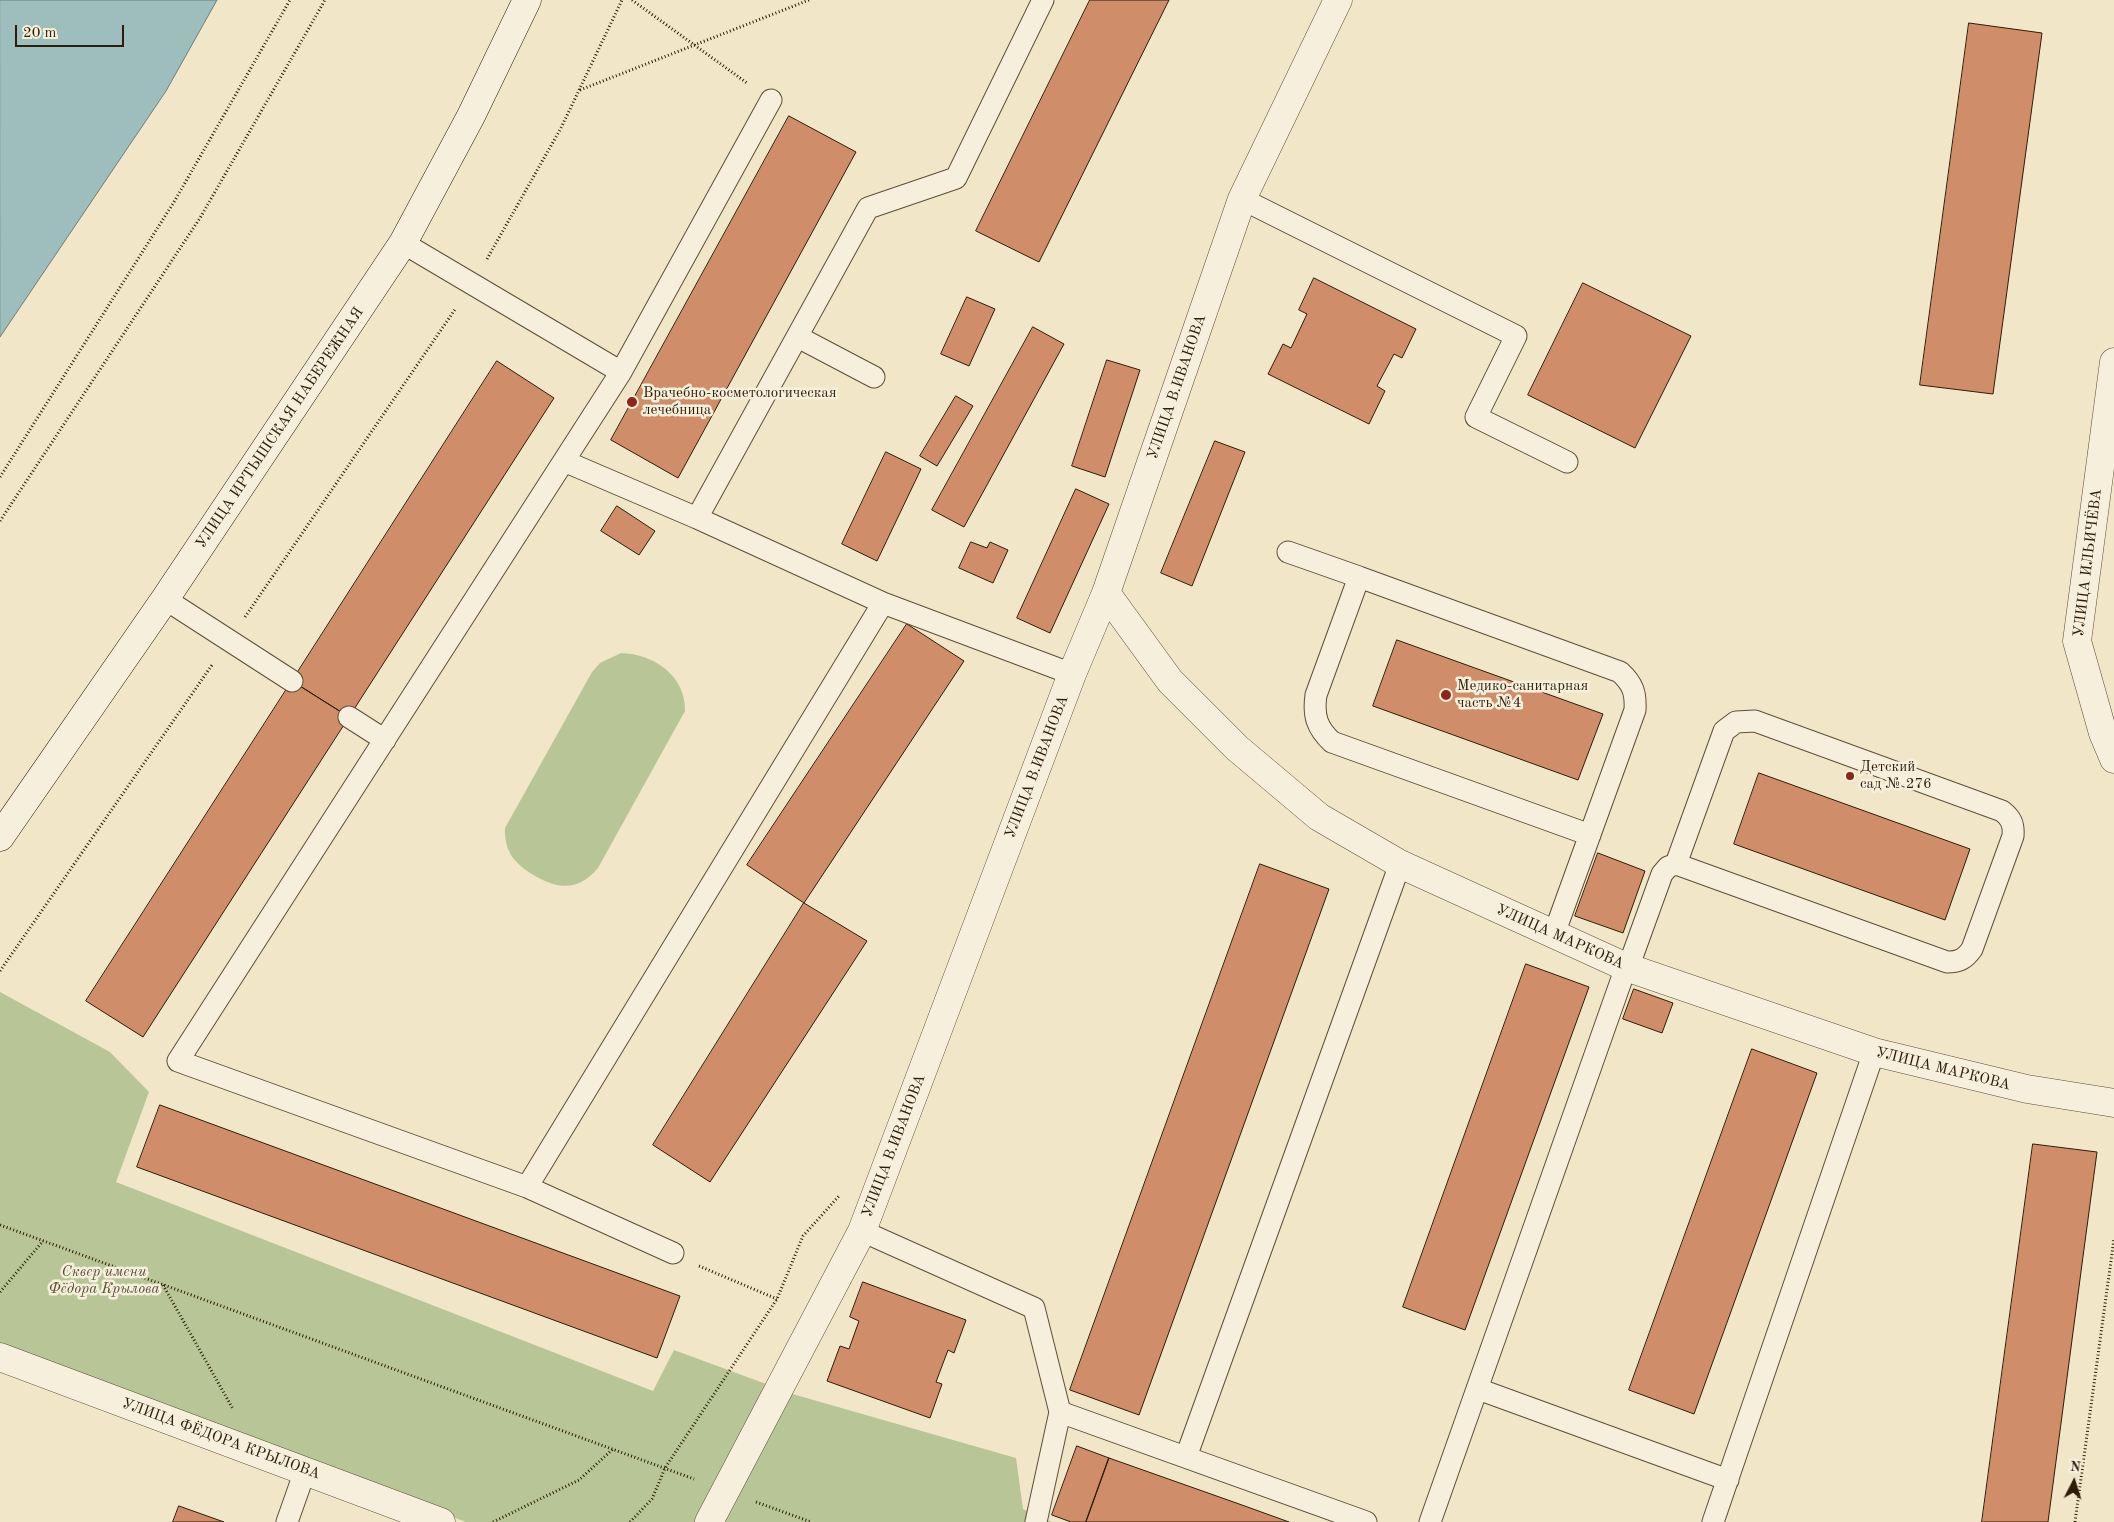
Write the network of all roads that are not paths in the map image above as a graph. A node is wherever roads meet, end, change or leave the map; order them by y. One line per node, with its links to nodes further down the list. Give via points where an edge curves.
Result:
1 (527, 0): 6 (street, УЛИЦА ИРТЫШСКАЯ НАБЕРЕЖНАЯ, via 471,116)
2 (1043, 0): 7 (lane, via 956,178 868,208)
3 (1338, 0): 5 (street, УЛИЦА В.ИВАНОВА)
4 (771, 100): 9 (lane)
5 (1242, 200): 12 (lane, via 1516,336 1476,417); 16 (street, УЛИЦА В.ИВАНОВА)
6 (403, 243): 9 (lane); 17 (street, УЛИЦА ИРТЫШСКАЯ НАБЕРЕЖНАЯ)
7 (798, 338): 10 (lane); 13 (lane)
8 (2114, 362): 23 (street, УЛИЦА ИЛЬИЧЁВА, via 2077,641 2103,733)
9 (621, 372): 11 (lane)
10 (874, 377)
11 (564, 461): 13 (lane); 22 (lane)
12 (1567, 462)
13 (698, 518): 18 (lane)
14 (1288, 552): 15 (lane)
15 (1359, 577): 24 (lane, via 1316,695 1314,710 1321,731 1332,742); 24 (lane, via 1620,672 1628,680 1636,696 1635,710)
16 (1106, 593): 19 (street, УЛИЦА В.ИВАНОВА); 26 (street, УЛИЦА МАРКОВА, via 1170,681 1237,748 1319,816)
17 (166, 599): 20 (lane); 25 (street, УЛИЦА ИРТЫШСКАЯ НАБЕРЕЖНАЯ)
18 (883, 604): 19 (lane); 32 (lane)
19 (1072, 674): 33 (street, УЛИЦА В.ИВАНОВА)
20 (292, 681)
21 (349, 716): 22 (lane)
22 (385, 740): 32 (lane, via 178,1061)
23 (2114, 759)
24 (1590, 835): 28 (lane)
25 (0, 837)
26 (1400, 864): 28 (street, УЛИЦА МАРКОВА); 38 (lane)
27 (1676, 864): 27 (lane, via 1947,962 1956,962 1972,949 2014,828 2009,816 2002,811 1744,720 1724,732); 29 (lane, via 1662,874)
28 (1554, 934): 29 (street, УЛИЦА МАРКОВА)
29 (1627, 967): 30 (street, УЛИЦА МАРКОВА); 36 (lane)
30 (1874, 1052): 31 (street, УЛИЦА МАРКОВА, via 2027,1089); 40 (lane)
31 (2114, 1103)
32 (527, 1187): 34 (lane)
33 (862, 1231): 37 (lane, via 1034,1308); 43 (street, УЛИЦА В.ИВАНОВА)
34 (673, 1253)
35 (0, 1357): 39 (street, УЛИЦА ФЁДОРА КРЫЛОВА)
36 (1478, 1389): 40 (lane); 46 (lane)
37 (1060, 1412): 38 (lane); 44 (lane)
38 (1186, 1457): 45 (lane)
39 (305, 1471): 41 (street, УЛИЦА ФЁДОРА КРЫЛОВА); 42 (lane)
40 (1728, 1480): 47 (lane)
41 (437, 1521)
42 (286, 1522)
43 (710, 1522)
44 (1036, 1522)
45 (1366, 1522)
46 (1430, 1522)
47 (1713, 1522)

